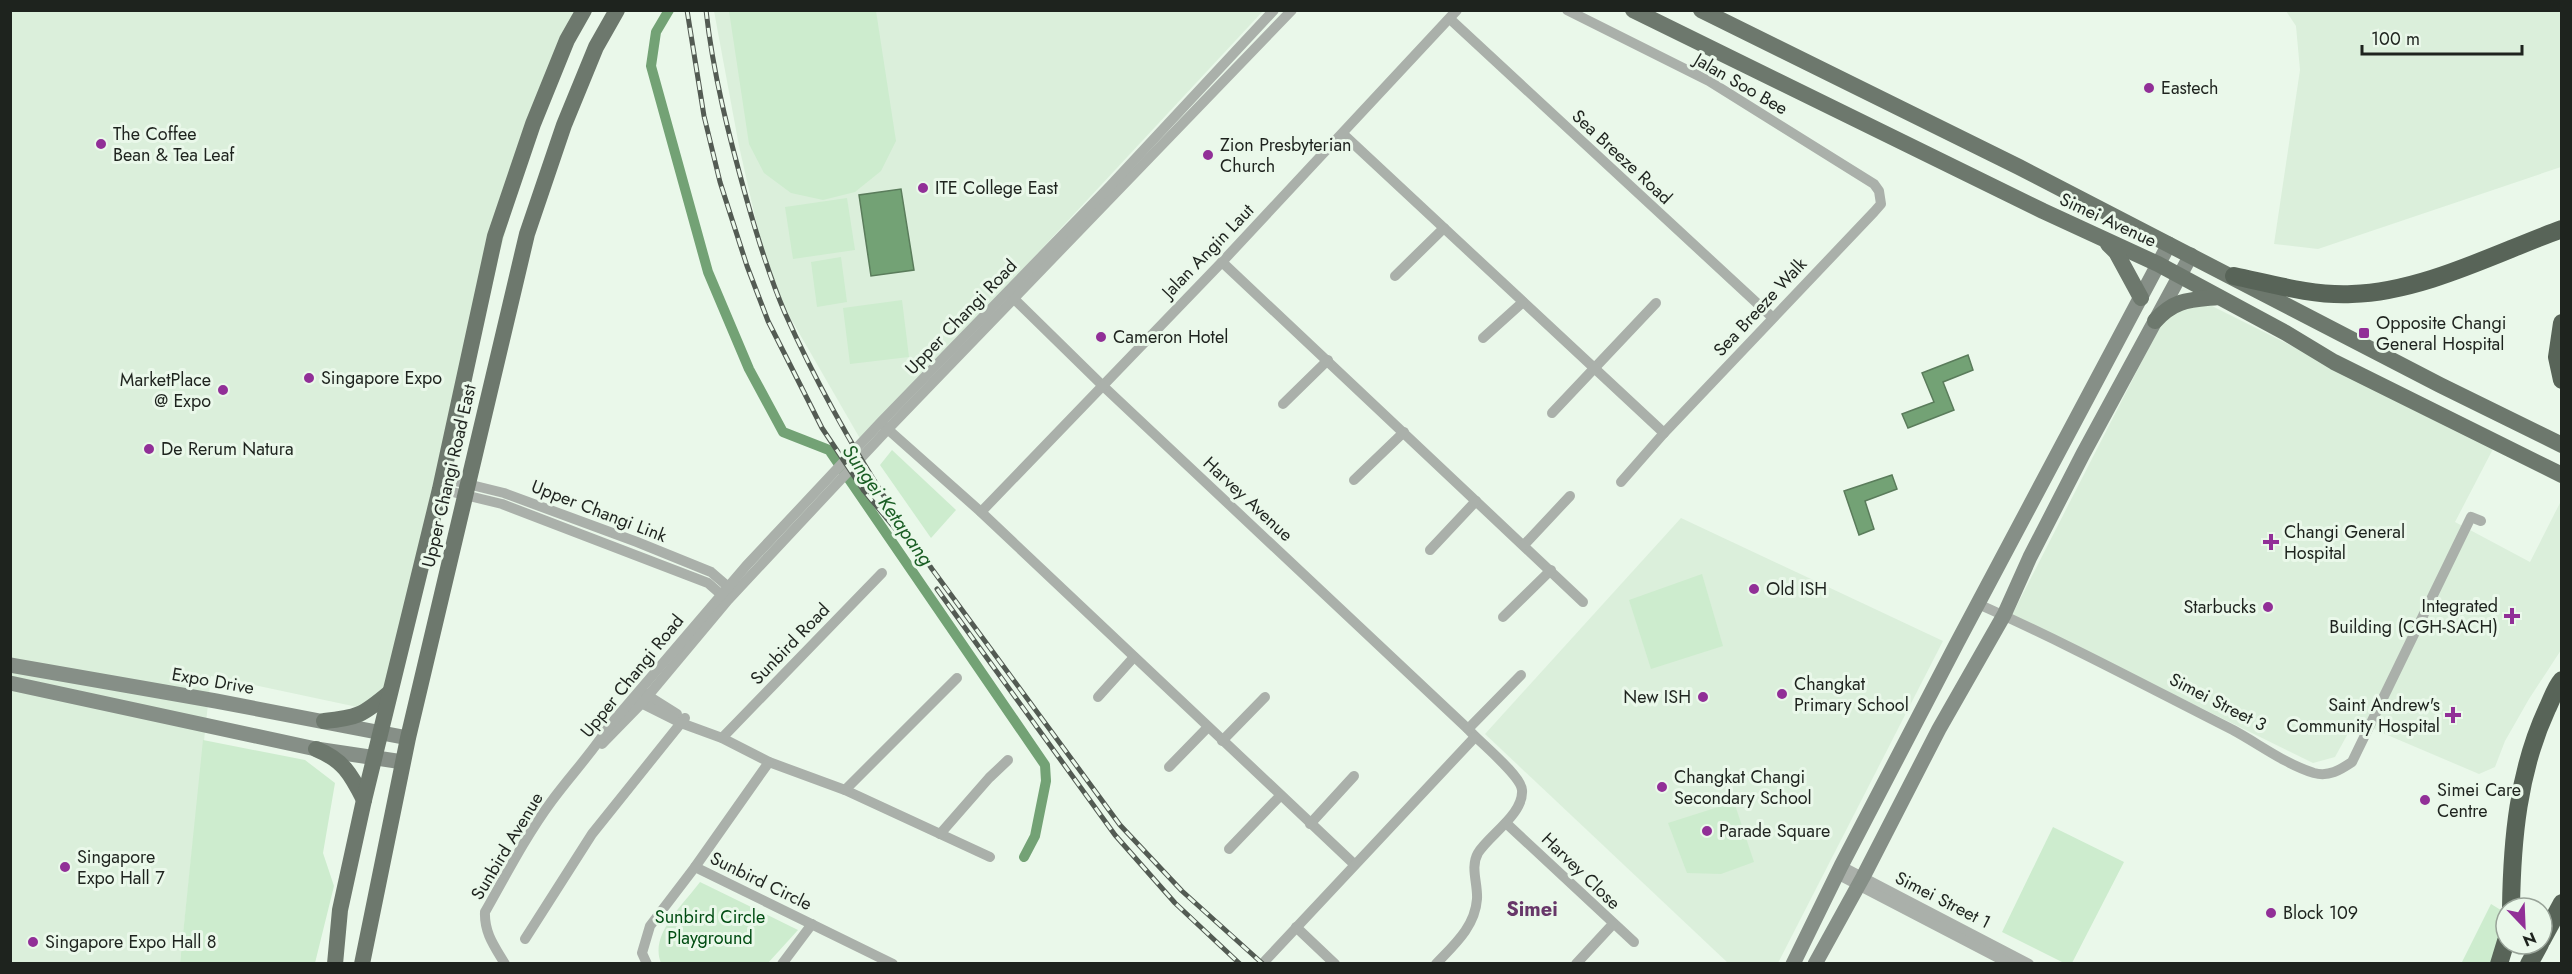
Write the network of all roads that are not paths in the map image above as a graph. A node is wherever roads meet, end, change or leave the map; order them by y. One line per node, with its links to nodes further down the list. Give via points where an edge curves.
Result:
1 (584, 10): 43 (main road, Upper Changi Road East, via 567,40 533,124 495,236)
2 (617, 10): 44 (main road, Upper Changi Road East, via 596,47 564,125 527,234)
3 (1274, 10): 21 (street, Upper Changi Road)
4 (1292, 10): 21 (street, Upper Changi Road)
5 (1567, 10): 10 (street, Jalan Soo Bee, via 1739,100 1874,184)
6 (1634, 10): 13 (main road, Simei Avenue)
7 (1701, 10): 14 (main road, Simei Avenue)
8 (1453, 15): 9 (street, Jalan Angin Laut); 26 (street, Sea Breeze Road)
9 (1343, 134): 11 (street); 16 (street, Jalan Angin Laut)
10 (1881, 204): 26 (street, Sea Breeze Walk)
11 (1444, 228): 18 (street); 24 (street)
12 (2562, 230): 20 (highway, via 2397,288 2352,294 2304,290)
13 (2103, 239): 17 (main road, Simei Avenue); 22 (main road, via 2116,252)
14 (2169, 244): 15 (main road, Simei Avenue); 17 (main road)
15 (2191, 255): 19 (main road); 20 (main road, Simei Avenue)
16 (1222, 262): 30 (street); 33 (street, Jalan Angin Laut)
17 (2158, 264): 19 (main road, Simei Avenue); 22 (main road)
18 (1395, 276)
19 (2179, 276): 23 (main road, Simei Avenue); 27 (main road)
20 (2234, 276): 39 (main road, Simei Avenue)
21 (1011, 296): 33 (street, Harvey Avenue); 36 (street, Upper Changi Road)
22 (2141, 297): 52 (main road)
23 (2218, 297): 27 (main road, via 2176,303); 40 (main road, Simei Avenue, via 2334,362)
24 (1523, 302): 29 (street); 31 (street)
25 (1656, 303): 31 (street)
26 (1772, 317): 38 (street, Sea Breeze Walk)
27 (2155, 321): 51 (main road)
28 (2562, 323): 32 (highway, via 2557,357)
29 (1483, 338)
30 (1328, 360): 34 (street); 37 (street)
31 (1594, 368): 35 (street); 38 (street)
32 (2562, 380)
33 (1102, 386): 47 (street, Jalan Angin Laut); 74 (street, Harvey Avenue)
34 (1283, 404)
35 (1552, 413)
36 (884, 425): 47 (street); 55 (street, Upper Changi Road)
37 (1404, 432): 41 (street); 46 (street)
38 (1664, 433): 42 (street, Sea Breeze Walk)
39 (2562, 445)
40 (2562, 475)
41 (1354, 480)
42 (1621, 482)
43 (442, 484): 44 (street, Upper Changi Link); 66 (main road, Upper Changi Road East)
44 (467, 489): 55 (street, Upper Changi Link); 75 (main road, Upper Changi Road East)
45 (1570, 496): 49 (street)
46 (1476, 501): 49 (street); 50 (street)
47 (981, 512): 60 (street)
48 (2481, 521): 58 (street, Simei Street 3, via 2472,517 2352,762 2327,775 2277,755)
49 (1524, 545): 53 (street)
50 (1430, 550)
51 (2030, 557): 52 (main road, via 2015,563); 58 (main road)
52 (2002, 559): 57 (main road)
53 (1551, 570): 56 (street); 59 (street)
54 (882, 573): 76 (street, Sunbird Road)
55 (728, 593): 67 (street, Upper Changi Road)
56 (1583, 602)
57 (1978, 604): 58 (street, Simei Street 3); 96 (main road)
58 (2004, 615): 97 (main road, via 1917,770)
59 (1503, 618)
60 (1134, 657): 68 (street); 72 (street)
61 (10, 665): 70 (main road, Expo Drive)
62 (1521, 675): 74 (street)
63 (957, 678): 86 (street)
64 (2562, 680): 98 (highway, via 2538,730 2521,788)
65 (10, 683): 78 (main road)
66 (389, 693): 70 (main road, via 364,714); 73 (main road, Upper Changi Road East)
67 (640, 697): 71 (street); 79 (street, Upper Changi Road, via 610,725)
68 (1098, 697)
69 (1265, 697): 77 (street)
70 (324, 721): 73 (main road, Expo Drive)
71 (685, 722): 76 (street); 104 (street, via 591,834)
72 (1208, 727): 77 (street); 84 (street)
73 (379, 733): 75 (main road, Expo Drive); 80 (main road, Upper Changi Road East)
74 (1471, 733): 89 (street, Harvey Avenue, via 1522,788 1522,799); 94 (street)
75 (408, 738): 82 (main road, Upper Changi Road East)
76 (722, 738): 83 (street)
77 (1222, 741): 87 (street)
78 (316, 749): 80 (main road); 88 (main road, via 333,756 343,766)
79 (592, 753): 109 (street, Sunbird Avenue, via 551,802 485,912 488,935)
80 (374, 757): 82 (main road); 88 (main road, Upper Changi Road East)
81 (1008, 760): 91 (street)
82 (403, 762): 108 (main road, Upper Changi Road East)
83 (769, 762): 86 (street); 95 (street, Sunbird Circle)
84 (1168, 767)
85 (1354, 776): 90 (street)
86 (845, 790): 91 (street)
87 (1280, 796): 90 (street); 92 (street)
88 (364, 800): 107 (main road, Upper Changi Road East, via 340,910)
89 (1506, 823): 102 (street, Harvey Close); 114 (street, Harvey Avenue, via 1478,854 1474,868 1477,899 1469,926)
90 (1310, 824): 94 (street)
91 (939, 834): 93 (street)
92 (1229, 849)
93 (990, 857)
94 (1354, 864): 103 (street)
95 (695, 867): 101 (street, Sunbird Circle); 110 (street, Sunbird Circle, via 650,926 642,953)
96 (1839, 870): 97 (street, Simei Street 1); 116 (main road)
97 (1861, 881): 117 (main road); 118 (street, Simei Street 1); 119 (street, Simei Street 1)
98 (2511, 896)
99 (2562, 903): 100 (highway)
100 (2554, 918)
101 (812, 924): 111 (street, Sunbird Circle); 112 (street, Sunbird Circle)
102 (1613, 924): 105 (street, Harvey Close); 115 (street)
103 (1296, 927): 106 (street); 113 (street)
104 (525, 939)
105 (1634, 942)
106 (1265, 961)
107 (335, 963)
108 (362, 963)
109 (506, 963)
110 (647, 963)
111 (782, 963)
112 (893, 963)
113 (1335, 963)
114 (1436, 963)
115 (1576, 963)
116 (1793, 963)
117 (1815, 963)
118 (2010, 963)
119 (2029, 963)

